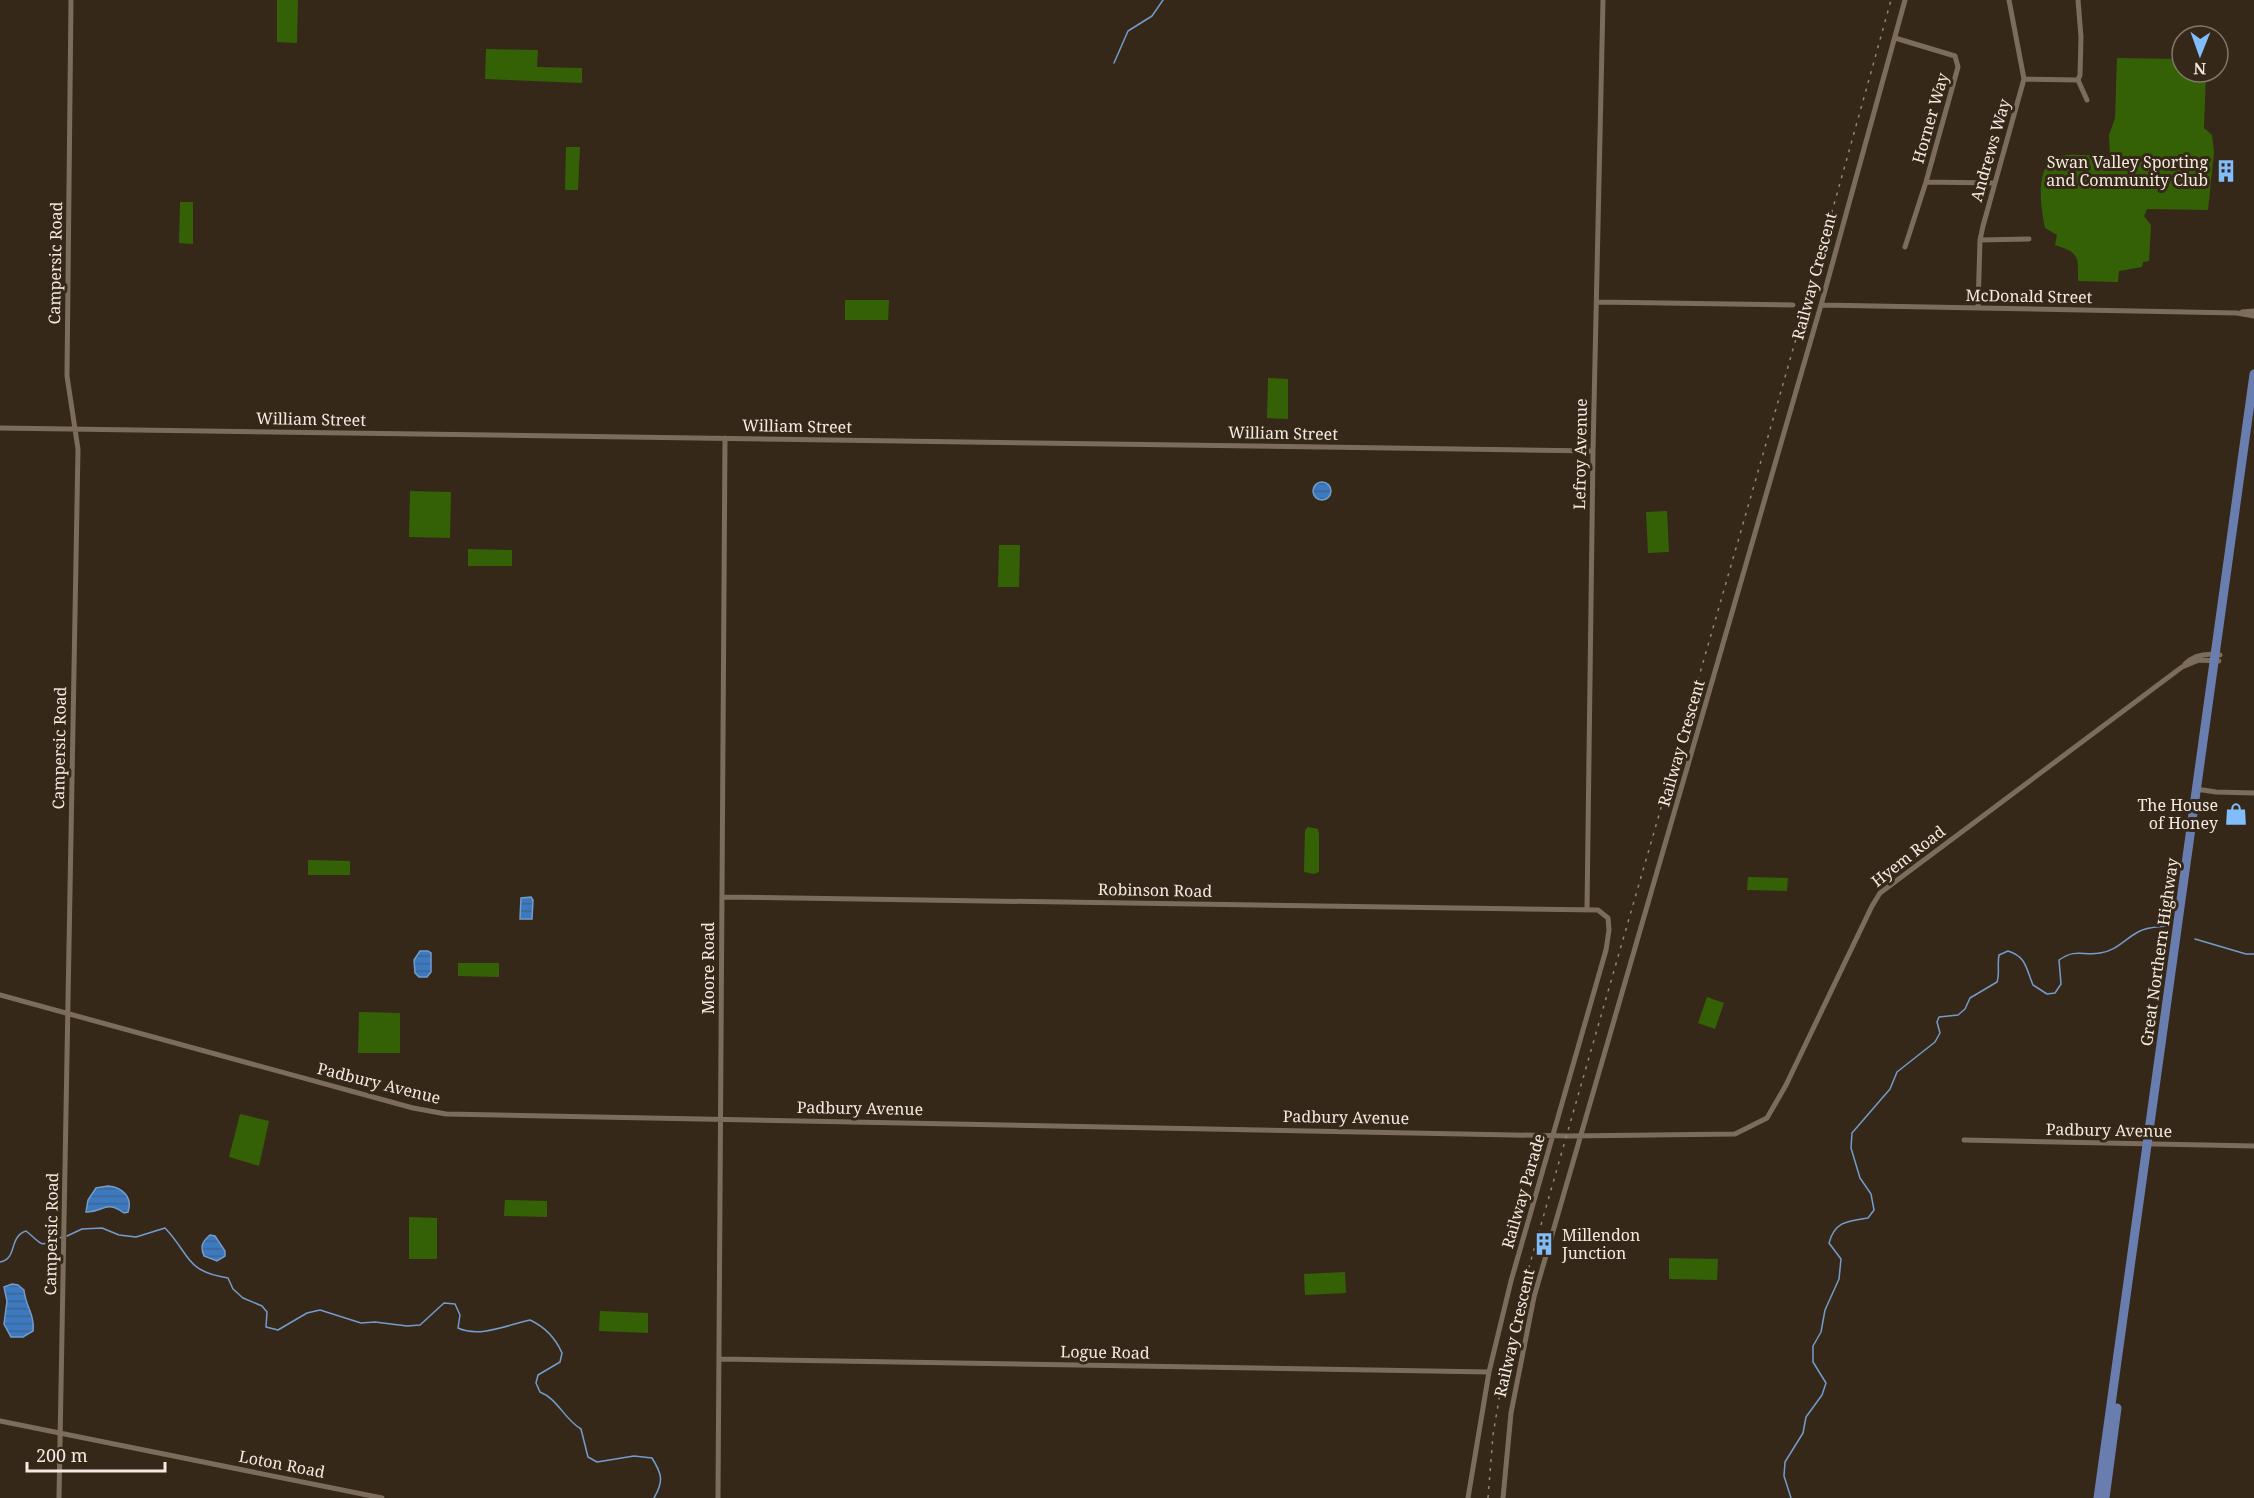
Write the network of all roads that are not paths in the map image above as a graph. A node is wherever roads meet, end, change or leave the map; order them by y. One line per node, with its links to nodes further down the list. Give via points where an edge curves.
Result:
1 (71, 0): 25 (street, Campersic Road, via 68,376)
2 (1603, 0): 15 (street, Lefroy Avenue)
3 (1905, 0): 6 (street, Railway Crescent)
4 (2009, 0): 7 (street, Andrews Way)
5 (2078, 0): 8 (street, via 2082,37)
6 (1894, 38): 10 (street, Horner Way, via 1955,56 1958,67); 17 (street, Railway Crescent)
7 (2024, 79): 8 (street); 11 (street, Andrews Way)
8 (2078, 80): 9 (street)
9 (2087, 100)
10 (1926, 182): 11 (street); 14 (street, Horner Way)
11 (1994, 183): 12 (street, Andrews Way)
12 (1980, 240): 13 (street); 18 (street, Andrews Way)
13 (2029, 240)
14 (1905, 247)
15 (1597, 302): 16 (street); 27 (street, Lefroy Avenue)
16 (1793, 305)
17 (1821, 305): 18 (street, McDonald Street); 38 (street, Railway Crescent)
18 (1978, 308): 20 (street, McDonald Street)
19 (2254, 311): 20 (street, McDonald Street)
20 (2237, 313): 21 (street, McDonald Street)
21 (2254, 316)
22 (2254, 374): 28 (highway, Great Northern Highway)
23 (2254, 416): 28 (highway, Great Northern Highway)
24 (0, 428): 25 (street, William Street)
25 (77, 429): 26 (street, William Street); 34 (street, Campersic Road)
26 (725, 438): 27 (street, William Street); 31 (street, Moore Road)
27 (1593, 451): 32 (street, Lefroy Avenue)
28 (2217, 658): 29 (highway, Great Northern Highway); 36 (street, Hyem Road, via 2182,667 1880,893 1767,1118)
29 (2199, 789): 30 (street); 40 (highway, Great Northern Highway)
30 (2254, 793)
31 (722, 897): 32 (street, Robinson Road); 35 (street, Moore Road)
32 (1587, 909): 37 (street, Railway Parade, via 1598,910 1608,918 1609,930)
33 (0, 995): 34 (street, Padbury Avenue)
34 (68, 1013): 35 (street, Padbury Avenue, via 446,1114); 45 (street, Campersic Road)
35 (721, 1118): 37 (street, Padbury Avenue); 42 (street, Moore Road)
36 (1735, 1134): 38 (street, Padbury Avenue)
37 (1554, 1135): 38 (street, Padbury Avenue); 43 (street, Railway Parade)
38 (1582, 1136): 50 (street, Railway Crescent, via 1532,1308 1510,1413)
39 (1964, 1140): 40 (street, Padbury Avenue)
40 (2150, 1144): 41 (street, Padbury Avenue); 51 (highway, Great Northern Highway); 52 (highway, Great Northern Highway)
41 (2254, 1146)
42 (720, 1359): 43 (street, Logue Road); 48 (street, Moore Road)
43 (1489, 1372): 49 (street, Railway Parade)
44 (0, 1421): 45 (street, Loton Road)
45 (60, 1433): 46 (street, Campersic Road); 47 (street, Loton Road)
46 (59, 1498)
47 (382, 1498)
48 (718, 1498)
49 (1468, 1498)
50 (1503, 1498)
51 (2098, 1498)
52 (2105, 1498)

